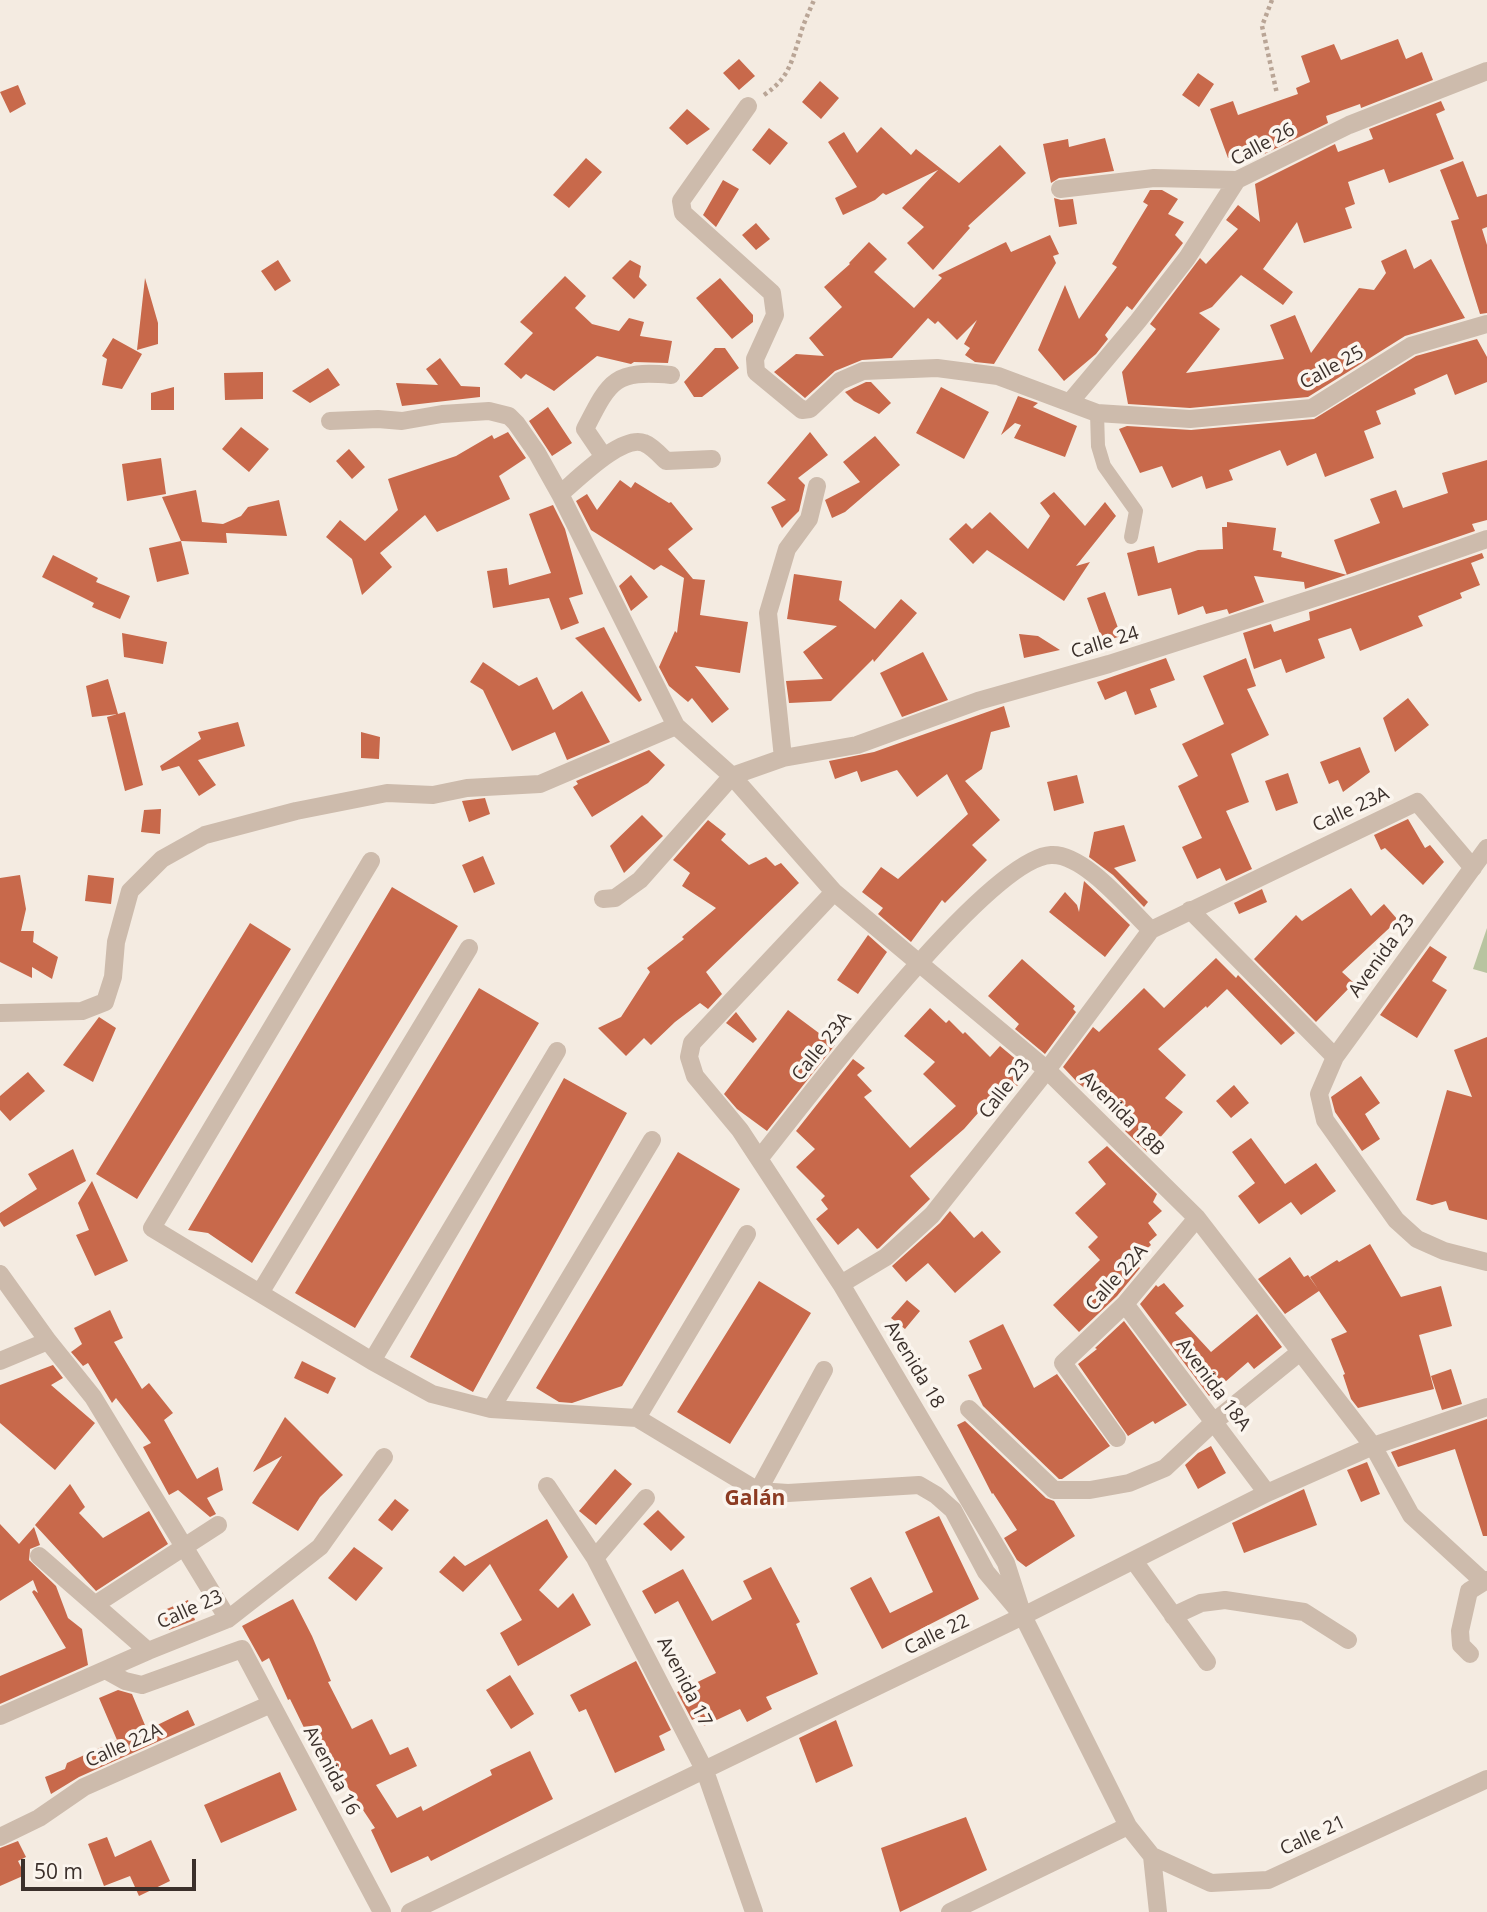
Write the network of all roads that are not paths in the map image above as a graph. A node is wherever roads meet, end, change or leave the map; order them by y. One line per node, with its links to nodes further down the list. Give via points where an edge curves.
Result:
1 (1487, 71): 3 (street, Calle 26, via 1349,125)
2 (748, 106): 7 (street, Calle 25, via 681,201 684,213 772,293 775,315 755,359 756,372 802,410 810,409 840,381 863,371 937,368 998,376)
3 (1237, 180): 4 (street, via 1154,178); 7 (street, Calle 26, via 1187,258)
4 (1060, 189)
5 (1487, 324): 8 (street, Calle 25, via 1411,346 1312,408 1190,419)
6 (671, 375): 10 (street, via 641,372 620,377 601,398 585,429)
7 (1070, 402): 8 (street, Calle 25)
8 (1097, 413): 14 (lane, via 1104,466 1136,511)
9 (330, 421): 13 (street, via 401,421 489,411 509,416)
10 (604, 457): 11 (street, via 631,441 645,443 666,461); 13 (street)
11 (712, 459)
12 (817, 486): 17 (street, via 809,519 788,549 768,613)
13 (560, 494): 16 (street)
14 (1131, 537)
15 (1487, 539): 17 (street, Calle 24, via 1345,589 978,701 857,745)
16 (676, 726): 18 (street, Avenida 18B); 28 (street, via 540,784 433,795 387,793 205,835 162,859 130,891 105,1002 82,1011)
17 (783, 758): 18 (street, Calle 24)
18 (732, 776): 22 (street, Avenida 18B); 23 (street, via 640,880 615,898)
19 (1487, 848): 21 (street, Avenida 23)
20 (371, 861): 39 (street, via 152,1228)
21 (1473, 868): 24 (street, Calle 23A, via 1417,802); 30 (street, Avenida 23)
22 (834, 892): 27 (street, Avenida 18B); 33 (street, Avenida 18, via 692,1042 689,1057 695,1076)
23 (603, 899)
24 (1190, 910): 25 (street, Calle 23); 30 (street)
25 (1151, 930): 27 (street, via 1096,876 1068,857 1049,855 1020,867 993,889); 31 (street, Calle 23)
26 (469, 948): 39 (street)
27 (918, 962): 31 (street, Avenida 18B); 33 (street, Calle 23A)
28 (0, 1013)
29 (557, 1051): 44 (street)
30 (1335, 1057): 36 (street, Avenida 23, via 1320,1094 1325,1120 1396,1220 1417,1239)
31 (1047, 1070): 34 (street, Avenida 18B); 38 (street, Calle 23, via 932,1215 887,1257)
32 (652, 1140): 47 (street)
33 (759, 1159): 38 (street, Avenida 18)
34 (1197, 1218): 40 (street, Calle 22A); 42 (street, Avenida 18B)
35 (747, 1234): 49 (street)
36 (1487, 1262)
37 (0, 1274): 41 (street)
38 (841, 1284): 65 (street, Avenida 18, via 1006,1563)
39 (260, 1293): 44 (street)
40 (1125, 1304): 50 (street, Avenida 18A); 51 (street, Calle 22A, via 1063,1363)
41 (48, 1341): 43 (street); 59 (street, via 93,1397)
42 (1300, 1352): 50 (street); 52 (street, Avenida 18B)
43 (0, 1361)
44 (372, 1361): 47 (street, via 432,1394)
45 (824, 1370): 55 (street)
46 (1487, 1408): 52 (street, Calle 22)
47 (491, 1409): 49 (street)
48 (969, 1409): 50 (street, via 1054,1490 1129,1483 1165,1468)
49 (637, 1418): 55 (street)
50 (1215, 1421): 56 (street, Avenida 18A)
51 (1117, 1438)
52 (1373, 1446): 56 (street, Calle 22); 63 (street, Avenida 18B, via 1410,1515)
53 (384, 1457): 67 (street, Calle 23, via 320,1547)
54 (547, 1486): 61 (street, Avenida 17)
55 (758, 1491): 65 (street, via 919,1485 953,1510 986,1572)
56 (1267, 1493): 62 (street, Calle 22)
57 (646, 1499): 61 (street)
58 (218, 1525): 59 (street)
59 (184, 1548): 64 (street); 67 (street)
60 (39, 1556): 64 (street)
61 (595, 1558): 75 (street, Avenida 17)
62 (1134, 1561): 65 (street, Calle 22); 66 (street)
63 (1485, 1581): 70 (street, via 1469,1591 1460,1632 1461,1645)
64 (96, 1604): 69 (street)
65 (1023, 1616): 75 (street, Calle 22); 77 (street, Avenida 18)
66 (1173, 1616): 68 (street, via 1201,1603 1225,1600 1304,1612); 71 (street)
67 (228, 1619): 69 (street, Calle 23)
68 (1348, 1640)
69 (148, 1651): 72 (street, Calle 23)
70 (1470, 1654)
71 (1207, 1662)
72 (107, 1671): 73 (street, Avenida 16, via 142,1685 242,1650); 74 (street, Calle 23)
73 (271, 1704): 78 (street, Calle 22A, via 84,1787 39,1818); 80 (street, Avenida 16)
74 (0, 1716)
75 (705, 1771): 81 (street, Calle 22); 82 (street, Avenida 17)
76 (1487, 1779): 79 (street, Calle 21, via 1268,1880 1211,1883)
77 (1128, 1826): 79 (street, Avenida 18); 83 (street)
78 (0, 1837)
79 (1152, 1856): 84 (street)
80 (382, 1912)
81 (410, 1912)
82 (754, 1912)
83 (950, 1912)
84 (1158, 1912)

